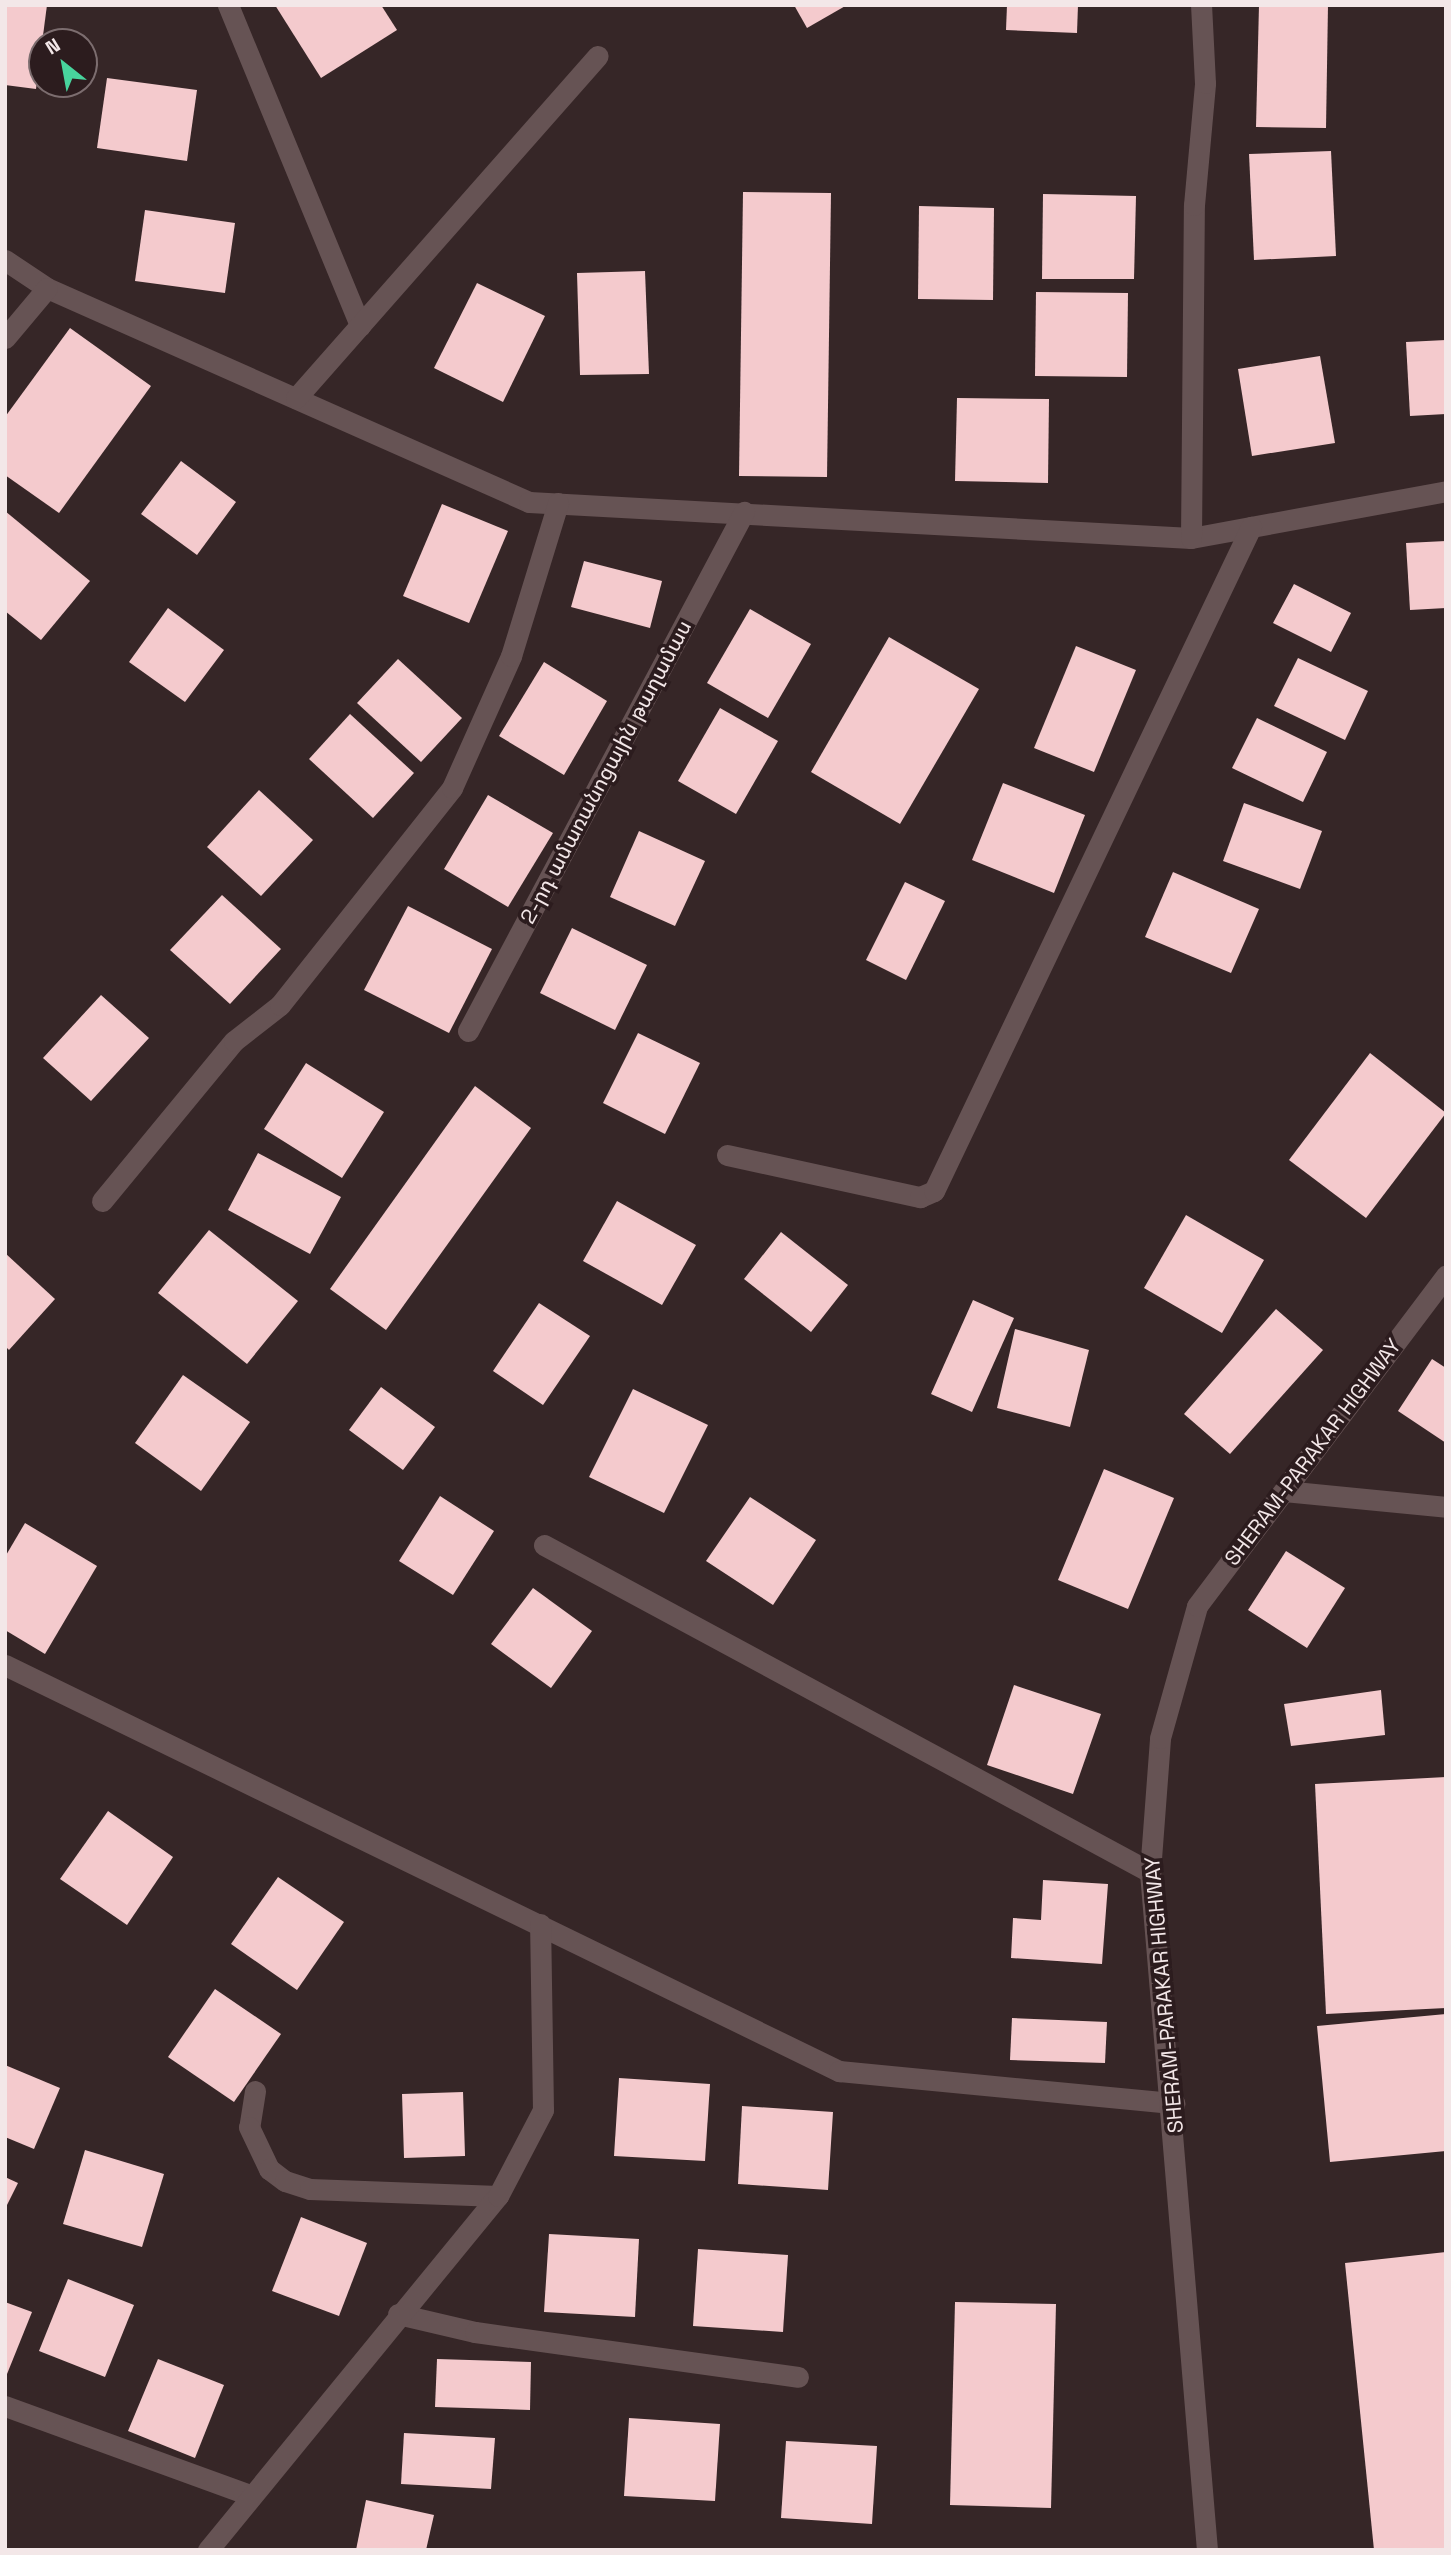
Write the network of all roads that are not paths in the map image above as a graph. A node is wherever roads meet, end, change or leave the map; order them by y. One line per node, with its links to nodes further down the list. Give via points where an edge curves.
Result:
1 (228, 5): 6 (street)
2 (1201, 5): 13 (street, via 1205,83 1194,205)
3 (598, 56): 6 (street)
4 (5, 260): 5 (street)
5 (47, 288): 7 (street); 8 (street)
6 (360, 326): 8 (street)
7 (5, 338)
8 (296, 398): 10 (street, via 529,502)
9 (1446, 491): 12 (street)
10 (558, 503): 11 (street); 16 (street, via 511,656 452,788 280,1005 234,1041)
11 (744, 512): 13 (street); 14 (street, 2-րդ ամառանոցային թաղամաս)
12 (1251, 527): 13 (street); 15 (street, via 934,1191 920,1197)
13 (1191, 538)
14 (468, 1031)
15 (727, 1156)
16 (102, 1200)
17 (1446, 1275): 18 (street, SHERAM-PARAKAR HIGHWAY)
18 (1284, 1491): 19 (street); 22 (street, SHERAM-PARAKAR HIGHWAY, via 1197,1606 1160,1738)
19 (1446, 1507)
20 (544, 1545): 22 (street)
21 (5, 1665): 23 (street)
22 (1150, 1872): 25 (street, SHERAM-PARAKAR HIGHWAY)
23 (540, 1924): 25 (street, via 839,2071); 26 (street, via 543,2110)
24 (255, 2091): 26 (street, via 249,2127 269,2169 285,2181 310,2189)
25 (1174, 2103): 32 (street, SHERAM-PARAKAR HIGHWAY)
26 (498, 2196): 27 (street)
27 (398, 2314): 28 (street, via 475,2332); 30 (street)
28 (798, 2377)
29 (5, 2406): 30 (street)
30 (247, 2494): 31 (street)
31 (208, 2550)
32 (1207, 2550)

